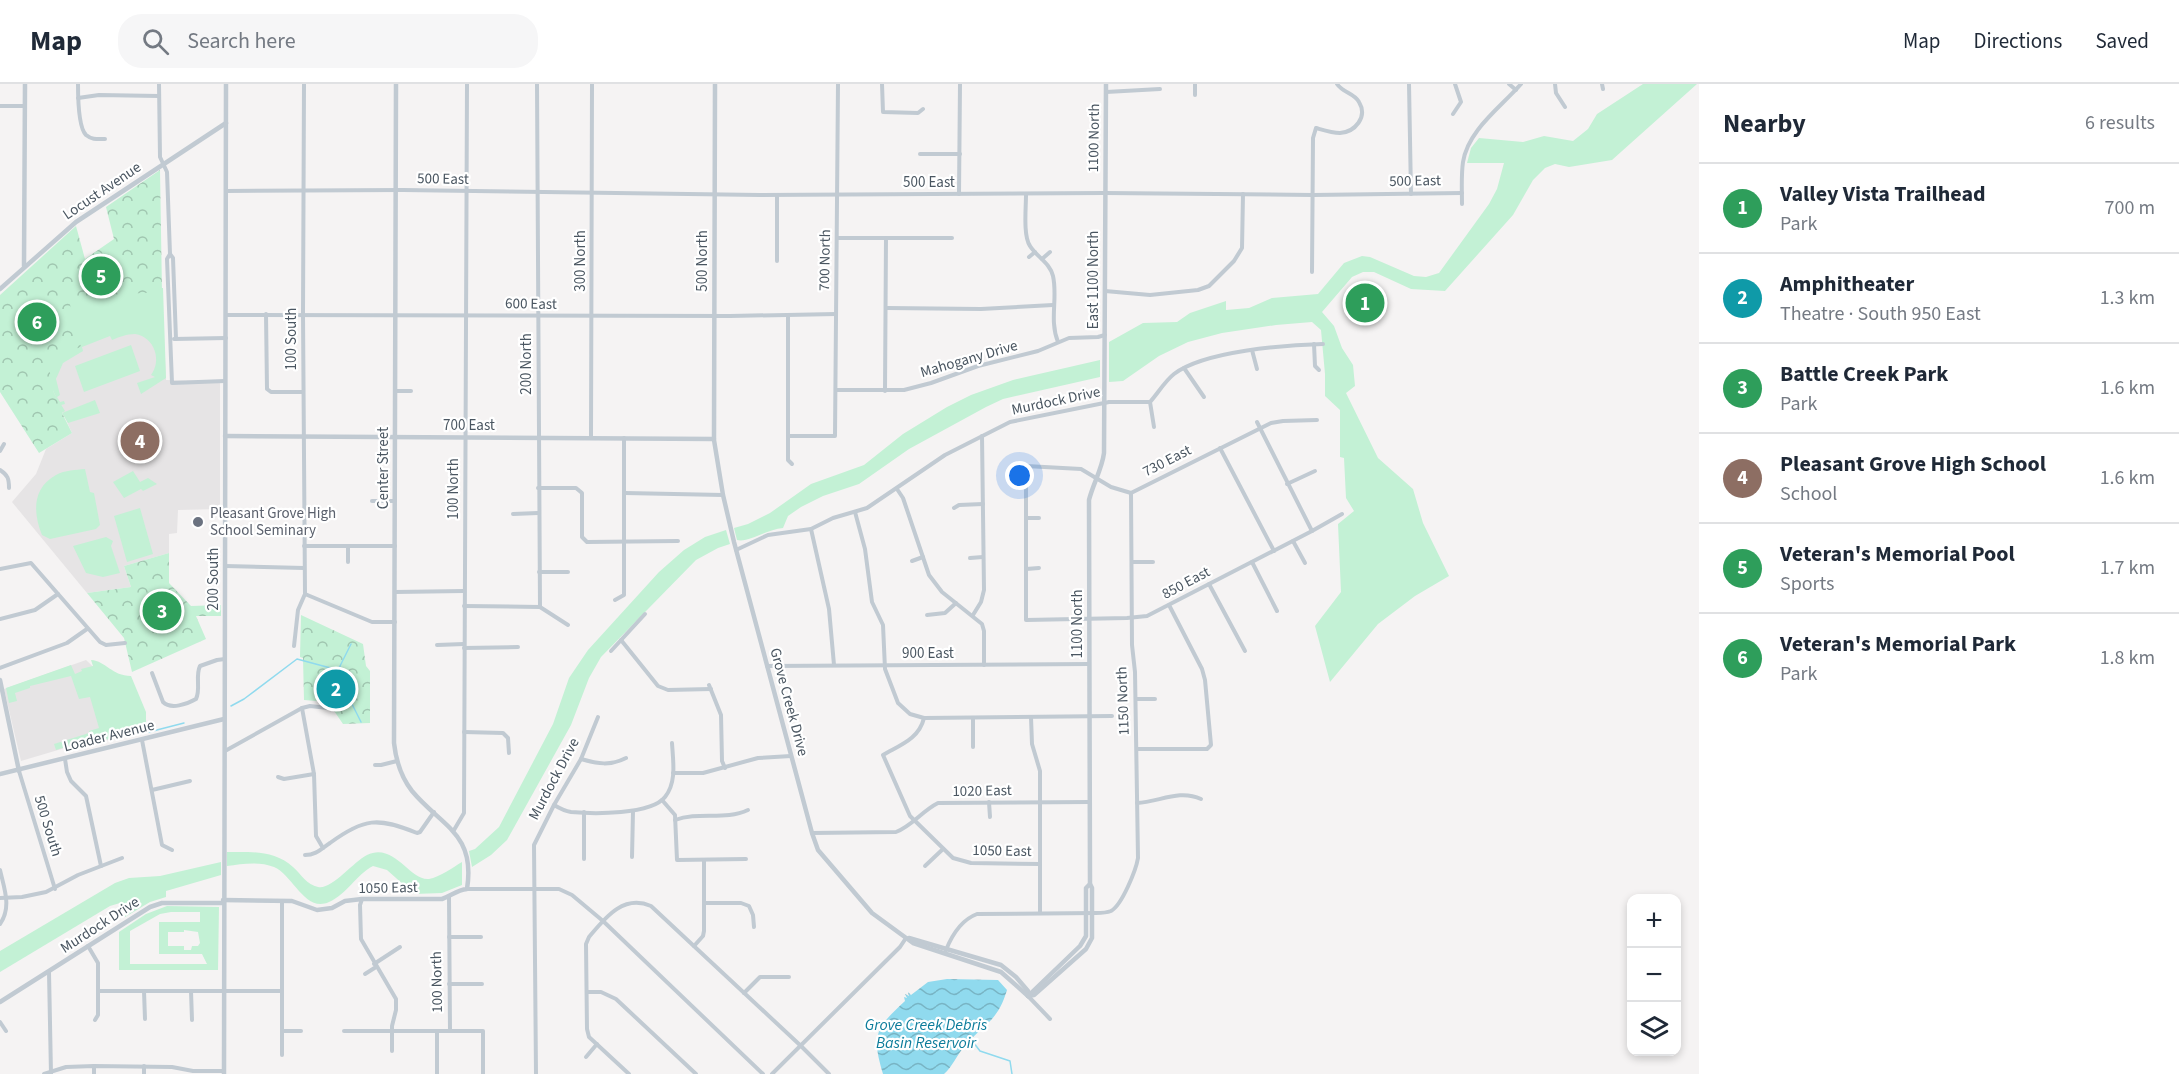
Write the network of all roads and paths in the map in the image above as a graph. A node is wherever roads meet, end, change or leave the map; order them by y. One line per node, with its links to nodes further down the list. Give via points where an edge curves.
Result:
1 (25, 84): 29 (street)
2 (78, 84): 27 (street)
3 (159, 84): 26 (street)
4 (226, 84): 33 (street, 200 South)
5 (304, 84): 38 (street, 100 South)
6 (396, 84): 39 (street, Center Street)
7 (467, 84): 41 (street, 100 North)
8 (537, 84): 42 (street, 200 North)
9 (592, 84): 43 (street, 300 North)
10 (715, 84): 46 (street, 500 North)
11 (838, 84): 47 (street, 700 North)
12 (882, 84): 31 (street, via 883,112 918,113)
13 (960, 84): 36 (street)
14 (1106, 84): 24 (street, 1100 North)
15 (1195, 84): 25 (street)
16 (1337, 84): 53 (street, via 1359,102 1360,120 1352,130 1341,133 1316,128)
17 (1409, 84): 50 (street)
18 (1455, 84): 32 (street, via 1461,102)
19 (1509, 84): 23 (street)
20 (1521, 84): 23 (street)
21 (1555, 84): 30 (street)
22 (1160, 89): 24 (street)
23 (1516, 90): 45 (street, via 1472,137 1462,164)
24 (1106, 93): 44 (street, 1100 North)
25 (1195, 95)
26 (159, 96): 27 (street); 37 (street)
27 (78, 98): 34 (street, via 81,127 86,135)
28 (0, 106): 29 (street)
29 (25, 106): 63 (street)
30 (1565, 106)
31 (923, 109)
32 (1453, 114)
33 (226, 123): 37 (street, Locust Avenue); 40 (street, 200 South)
34 (105, 139)
35 (920, 154): 36 (street)
36 (960, 154): 48 (street)
37 (163, 164): 63 (street, Locust Avenue, via 76,222); 81 (street, via 167,172 167,259)
38 (304, 190): 39 (street, 500 East); 40 (street, 500 East); 70 (street, 100 South)
39 (395, 190): 41 (street, 500 East); 71 (street, Center Street)
40 (226, 191): 74 (street, 200 South)
41 (466, 191): 42 (street, 500 East); 72 (street, 100 North)
42 (538, 192): 43 (street, 500 East); 76 (street, 200 North)
43 (592, 192): 46 (street, 500 East); 77 (street, 300 North)
44 (1105, 193): 49 (street, 500 East); 52 (street, 500 East); 66 (street, East 1100 North)
45 (1462, 193): 50 (street, 500 East); 54 (street)
46 (715, 194): 51 (street, 500 East); 78 (street, 500 North)
47 (838, 194): 48 (street, 500 East); 51 (street, 500 East); 55 (street, 700 North)
48 (959, 194): 52 (street, 500 East)
49 (1243, 194): 53 (street, 500 East); 66 (street, via 1242,248 1209,286 1150,295)
50 (1411, 194): 53 (street, 500 East)
51 (777, 195): 62 (street)
52 (1026, 195): 58 (street, via 1026,238)
53 (1313, 195): 64 (street)
54 (1462, 204)
55 (838, 238): 56 (street); 73 (street, 700 North)
56 (886, 238): 57 (street); 68 (street)
57 (952, 238)
58 (1035, 252): 60 (street); 61 (street)
59 (1050, 252): 61 (street)
60 (1029, 257)
61 (1042, 259): 67 (street, via 1053,274)
62 (777, 261)
63 (24, 266): 65 (street, Locust Avenue)
64 (1312, 272)
65 (0, 289)
66 (1105, 291): 79 (street, East 1100 North)
67 (1053, 305): 68 (street); 82 (street)
68 (887, 308): 94 (street)
69 (266, 314): 70 (street, 600 East); 74 (street, 600 East); 95 (street, via 266,387 270,392)
70 (303, 314): 71 (street, 600 East); 95 (street, 100 South)
71 (395, 314): 72 (street, 600 East); 92 (street, Center Street)
72 (466, 314): 76 (street, 600 East); 108 (street, 100 North)
73 (836, 314): 75 (street, 600 East); 91 (street, 700 North)
74 (226, 315): 80 (street, 200 South)
75 (788, 315): 78 (street, 600 East); 105 (street)
76 (538, 316): 77 (street, 600 East); 109 (street, 200 North)
77 (592, 316): 78 (street, 600 East); 110 (street, 300 North)
78 (714, 316): 112 (street, 500 North)
79 (1105, 335): 82 (street, Mahogany Drive); 86 (street, East 1100 North)
80 (226, 338): 81 (street); 90 (street, 200 South)
81 (173, 339): 90 (street, via 172,383)
82 (1058, 342): 94 (street, Mahogany Drive, via 931,383)
83 (1314, 344): 84 (street); 85 (street); 89 (street, via 1315,366)
84 (1323, 344)
85 (1252, 350): 87 (street); 88 (street)
86 (1105, 368): 98 (street, 1100 North)
87 (1184, 368): 96 (street); 97 (street)
88 (1257, 369)
89 (1319, 370)
90 (225, 381): 103 (street, 200 South)
91 (836, 390): 94 (street, Mahogany Drive); 105 (street, 700 North, via 835,436)
92 (395, 391): 93 (street); 107 (street, Center Street)
93 (411, 391)
94 (885, 391)
95 (303, 392): 104 (street, 100 South)
96 (1204, 397)
97 (1150, 402): 98 (street, Murdock Drive); 101 (street)
98 (1105, 404): 106 (street, Murdock Drive, via 1010,422); 119 (street, 1100 North, via 1104,453)
99 (1317, 420): 102 (street, 730 East, via 1282,421)
100 (1257, 422): 102 (street)
101 (1154, 427)
102 (1259, 428): 114 (street, 730 East); 120 (street)
103 (225, 436): 104 (street, 700 East); 156 (street, 200 South)
104 (304, 436): 107 (street, 700 East); 142 (street, 100 South)
105 (788, 436): 116 (street, via 788,460)
106 (982, 436): 123 (street, Murdock Drive, via 945,455); 129 (street)
107 (395, 437): 108 (street, 700 East); 128 (street, Center Street)
108 (465, 437): 109 (street, 700 East); 164 (street, 100 North)
109 (538, 437): 110 (street, 700 East); 122 (street, 200 North)
110 (591, 438): 111 (street, 700 East)
111 (624, 438): 112 (street, 700 East); 124 (street)
112 (714, 439): 126 (street, Grove Creek Drive)
113 (4, 444): 115 (street)
114 (1220, 448): 125 (street, 730 East); 146 (street)
115 (0, 451)
116 (792, 464)
117 (0, 470): 121 (street, via 6,473)
118 (1315, 471): 120 (street)
119 (1095, 477): 125 (street, 730 East); 135 (street, 730 East, via 1072,467 1026,466); 179 (street, 1100 North, via 1089,500)
120 (1287, 484): 138 (street)
121 (9, 488)
122 (538, 488): 133 (street, 200 North); 141 (street, via 576,488 582,493 582,537 587,542)
123 (897, 489): 131 (street, Murdock Drive); 147 (street)
124 (625, 493): 126 (street); 141 (street)
125 (1131, 493): 152 (street, 1150 North)
126 (723, 495): 145 (street, Grove Creek Drive)
127 (372, 501): 128 (street)
128 (395, 501): 144 (street, Center Street)
129 (983, 504): 130 (street); 148 (street)
130 (954, 508)
131 (855, 512): 137 (street, Murdock Drive); 194 (street, via 872,602 882,625)
132 (513, 513): 133 (street)
133 (538, 513): 161 (street, 200 North)
134 (1342, 513): 138 (street, 850 East)
135 (1026, 518): 136 (street); 160 (street)
136 (1039, 518)
137 (811, 529): 145 (street, Murdock Drive, via 768,535); 193 (street, via 829,609)
138 (1312, 531): 140 (street, 850 East)
139 (678, 541): 141 (street)
140 (1293, 541): 146 (street, 850 East); 155 (street)
141 (625, 542): 168 (street, via 624,595)
142 (304, 546): 143 (street); 157 (street, 100 South)
143 (348, 546): 144 (street); 151 (street)
144 (395, 546): 165 (street, Center Street)
145 (736, 550): 196 (street, Grove Creek Drive)
146 (1274, 551): 154 (street, 850 East)
147 (923, 557): 150 (street); 169 (street, via 935,586)
148 (983, 557): 149 (street); 176 (street, via 983,595)
149 (970, 558)
150 (912, 561)
151 (348, 562)
152 (1132, 562): 153 (street); 177 (street, 1150 North)
153 (1154, 562)
154 (1252, 562): 163 (street, 850 East); 173 (street)
155 (1305, 563)
156 (225, 566): 157 (street); 191 (street, 200 South)
157 (304, 568): 167 (street, 100 South)
158 (1039, 568): 160 (street)
159 (0, 569): 166 (street, via 31,563)
160 (1026, 569): 179 (street, 850 East, via 1026,620)
161 (539, 572): 162 (street); 172 (street, 200 North)
162 (568, 572)
163 (1209, 584): 170 (street, 850 East); 190 (street)
164 (464, 591): 165 (street); 171 (street, 100 North)
165 (395, 592): 180 (street, Center Street)
166 (58, 594): 178 (street, via 35,610); 182 (street)
167 (305, 594): 180 (street, via 372,622); 186 (street, 100 South, via 298,610)
168 (615, 600)
169 (956, 603): 175 (street, via 945,613); 176 (street)
170 (1169, 605): 177 (street, 850 East, via 1147,616); 215 (street, via 1202,669 1211,745 1207,749)
171 (464, 606): 172 (street); 187 (street, 100 North)
172 (540, 607): 181 (street)
173 (1277, 611)
174 (645, 614): 183 (street)
175 (927, 615)
176 (972, 615): 195 (street, via 984,631)
177 (1132, 618): 179 (street, 850 East); 200 (street, 1150 North)
178 (0, 619)
179 (1089, 619): 192 (street, 1100 North)
180 (394, 622): 222 (street, Center Street)
181 (568, 625)
182 (87, 629): 184 (street, via 103,644); 197 (street, via 67,643)
183 (621, 640): 189 (street); 224 (street, via 658,686 668,690 710,687 721,716)
184 (125, 643)
185 (437, 645): 187 (street)
186 (294, 646)
187 (464, 646): 188 (street); 211 (street, 100 North)
188 (518, 647)
189 (611, 651)
190 (1245, 651)
191 (225, 659): 198 (street, via 200,666 195,699 172,707 165,704); 210 (street, 200 South)
192 (1089, 664): 195 (street, 900 East); 204 (street, 1100 North)
193 (834, 665): 194 (street, 900 East); 196 (street, 900 East)
194 (884, 665): 195 (street, 900 East); 208 (street, via 898,703 910,714)
195 (984, 665)
196 (766, 666): 218 (street, Grove Creek Drive)
197 (0, 668)
198 (152, 674)
199 (0, 680): 225 (street)
200 (1136, 699): 201 (street); 215 (street, 1150 North)
201 (1155, 699)
202 (302, 708): 203 (street); 216 (street); 228 (street)
203 (328, 708)
204 (1089, 716): 205 (street); 207 (street); 236 (street, 1100 North)
205 (1112, 716)
206 (598, 717): 221 (street, Murdock Drive)
207 (1031, 717): 209 (street); 235 (street, via 1032,744 1040,771)
208 (924, 718): 209 (street); 245 (street, via 914,737 882,755)
209 (973, 718): 214 (street)
210 (224, 719): 212 (street, Loader Avenue); 216 (street, 200 South)
211 (464, 732): 217 (street, via 503,733 508,738); 246 (street, 100 North, via 464,813)
212 (142, 740): 220 (street, Loader Avenue); 231 (street)
213 (672, 743): 226 (street)
214 (973, 747)
215 (1137, 749): 237 (street, 1150 North)
216 (225, 751): 269 (street, 200 South)
217 (509, 753)
218 (791, 756): 224 (street, via 758,758); 247 (street, Grove Creek Drive)
219 (626, 758): 221 (street, via 607,764)
220 (65, 759): 225 (street, Loader Avenue); 258 (street, via 71,781 87,796)
221 (581, 759): 238 (street, Murdock Drive)
222 (397, 760): 223 (street); 241 (street, Center Street, via 408,785)
223 (375, 765)
224 (725, 768): 226 (street)
225 (19, 771): 227 (street, Loader Avenue); 261 (street, 500 South)
226 (673, 773): 233 (street, via 670,789)
227 (0, 774)
228 (314, 774): 229 (street); 248 (street, via 316,836)
229 (278, 777)
230 (190, 781): 231 (street)
231 (152, 790): 250 (street, via 162,845)
232 (1201, 799): 237 (street, via 1166,796)
233 (662, 800): 240 (street); 244 (street)
234 (989, 802): 235 (street, 1020 East); 243 (street); 245 (street, 1020 East, via 938,803)
235 (1040, 802): 236 (street, 1020 East); 257 (street)
236 (1090, 802): 272 (street, 1100 North)
237 (1137, 803): 272 (street, 1150 North, via 1137,866 1119,903 1106,912)
238 (554, 805): 242 (street, via 569,812); 263 (street, Murdock Drive, via 534,844)
239 (748, 810): 244 (street, via 737,816 689,816)
240 (633, 811): 242 (street); 252 (street)
241 (434, 812): 246 (street, Center Street); 248 (street, via 417,833 386,822 367,822 349,829)
242 (584, 812): 254 (street)
243 (990, 817)
244 (675, 820): 256 (street, via 677,860)
245 (914, 820): 247 (street, 1020 East, via 896,832); 249 (street)
246 (454, 830): 262 (street, via 468,866)
247 (812, 832): 278 (street, Grove Creek Drive, via 818,850 872,913)
248 (323, 848): 251 (street, via 314,855)
249 (943, 849): 257 (street, 1050 East, via 963,862); 259 (street)
250 (172, 850)
251 (305, 855)
252 (632, 857)
253 (122, 858): 258 (street)
254 (584, 859)
255 (746, 859): 256 (street)
256 (704, 860): 270 (street)
257 (1040, 864): 271 (street)
258 (101, 866): 261 (street)
259 (924, 866)
260 (0, 870): 266 (street)
261 (54, 889): 266 (street)
262 (467, 889): 263 (street); 264 (street, 1050 East)
263 (535, 889): 273 (street, via 559,889 572,895); 324 (street, Murdock Drive)
264 (449, 897): 267 (street, 1050 East); 276 (street, 100 North)
265 (0, 898): 266 (street)
266 (7, 898): 274 (street)
267 (362, 899): 268 (street, 1050 East, via 317,910); 283 (street, via 361,939)
268 (282, 901): 269 (street, 1050 East); 293 (street)
269 (224, 902): 279 (street, Murdock Drive, via 150,907); 292 (street, 200 South)
270 (704, 903): 275 (street, via 749,906); 280 (street, via 703,936)
271 (1040, 913): 272 (street); 282 (street, via 970,916 955,932)
272 (1089, 913): 296 (street, 1100 North, via 1092,938 1086,949 1034,995)
273 (603, 921): 280 (street, via 616,908 646,903); 294 (street, via 586,944); 327 (street)
274 (0, 924)
275 (754, 927)
276 (449, 937): 277 (street); 287 (street, 100 North)
277 (481, 937)
278 (906, 938): 282 (street, Grove Creek Drive); 311 (street)
279 (88, 946): 284 (street, Murdock Drive); 289 (street, via 98,963)
280 (694, 946): 295 (street)
281 (400, 947): 283 (street)
282 (946, 952): 296 (street, Grove Creek Drive, via 1000,965 1016,977)
283 (375, 965): 285 (street); 308 (street, via 396,999)
284 (49, 972): 297 (street, Murdock Drive); 317 (street)
285 (365, 974)
286 (789, 977): 295 (street, via 760,978)
287 (450, 984): 288 (street); 303 (street, 100 North)
288 (482, 984)
289 (98, 991): 290 (street); 300 (street)
290 (144, 991): 291 (street); 298 (street)
291 (191, 991): 292 (street); 301 (street)
292 (223, 991): 293 (street); 318 (street, 200 South)
293 (282, 992): 305 (street)
294 (587, 992): 310 (street, via 586,1029); 326 (street, via 601,992 616,999)
295 (744, 993): 311 (street)
296 (1028, 996): 299 (street, Grove Creek Drive)
297 (0, 1002)
298 (145, 1019)
299 (1050, 1019)
300 (95, 1020)
301 (192, 1020)
302 (0, 1022): 304 (street)
303 (450, 1030): 309 (street); 323 (street, via 483,1031)
304 (6, 1031)
305 (282, 1031): 306 (street); 313 (street)
306 (301, 1031)
307 (344, 1031): 308 (street)
308 (392, 1031): 309 (street); 312 (street)
309 (437, 1031): 322 (street)
310 (597, 1044): 314 (street); 325 (street)
311 (801, 1046): 328 (street); 329 (street)
312 (392, 1051)
313 (282, 1055)
314 (586, 1057)
315 (93, 1066): 316 (street); 317 (street); 320 (street)
316 (144, 1066): 318 (street); 321 (street)
317 (51, 1072): 319 (street)
318 (224, 1073)
319 (44, 1074)
320 (94, 1074)
321 (144, 1074)
322 (437, 1074)
323 (483, 1074)
324 (536, 1074)
325 (629, 1074)
326 (696, 1074)
327 (763, 1074)
328 (772, 1074)
329 (829, 1074)

